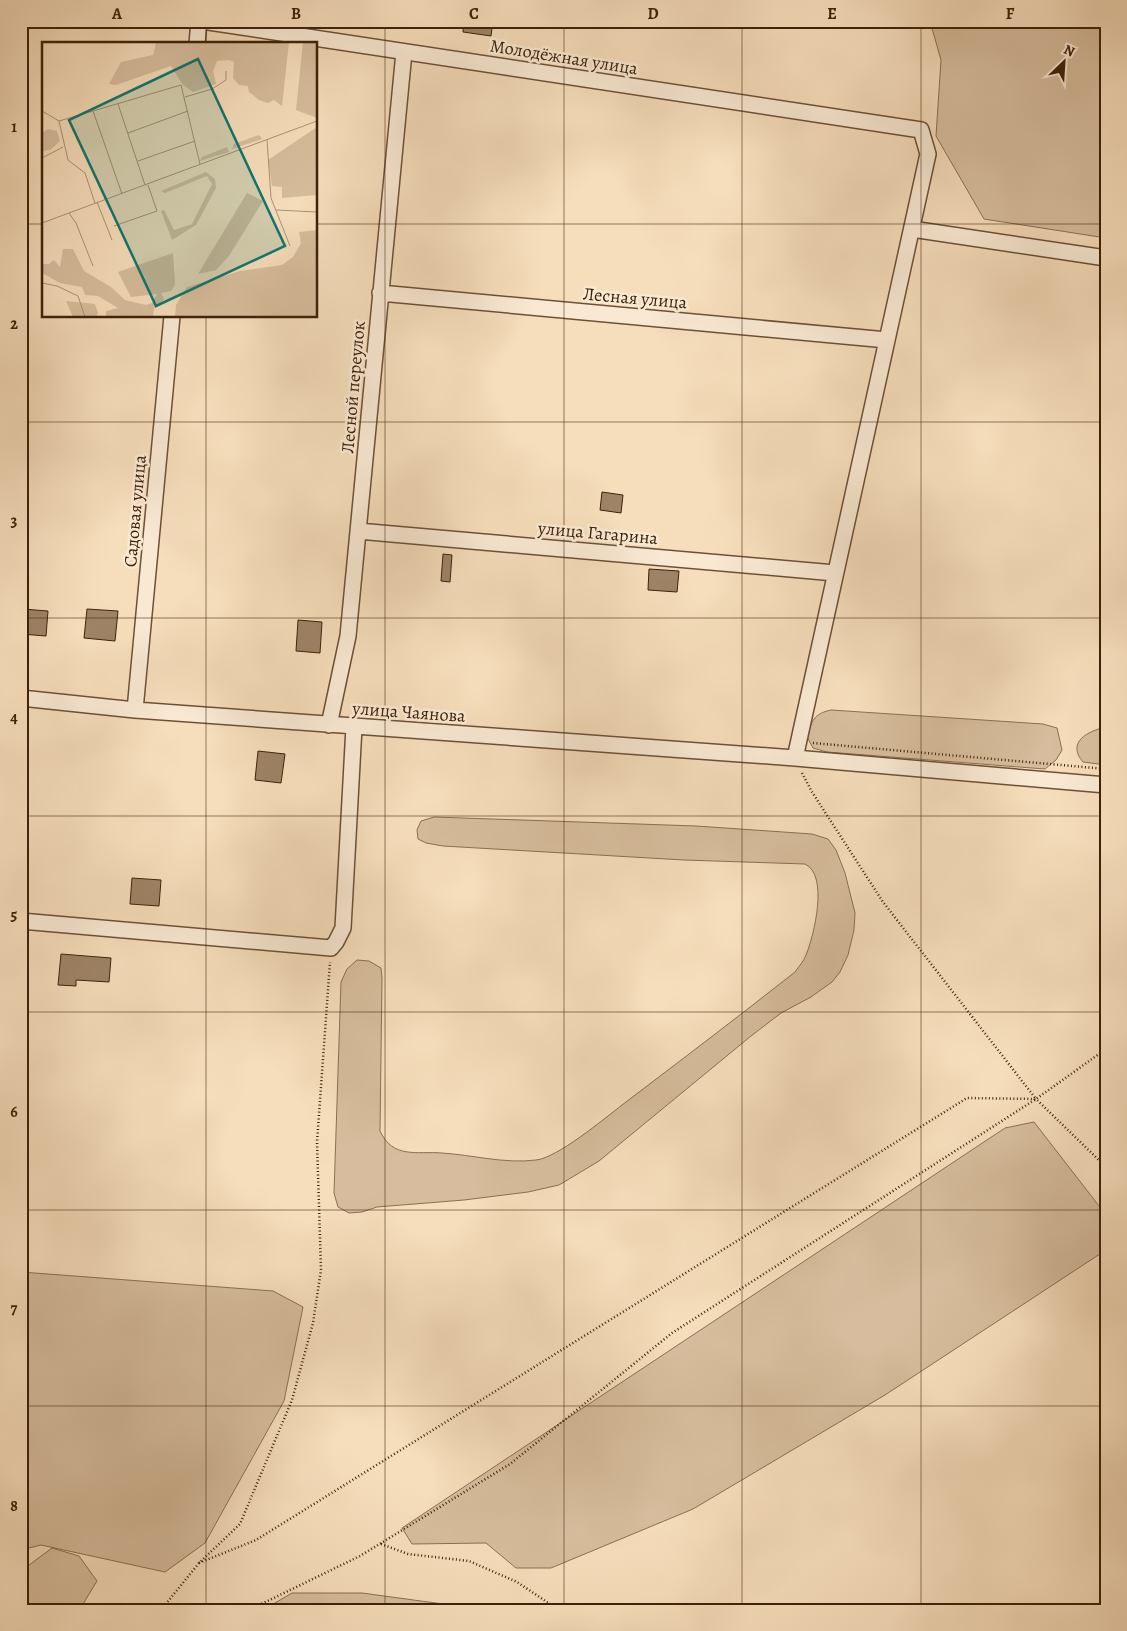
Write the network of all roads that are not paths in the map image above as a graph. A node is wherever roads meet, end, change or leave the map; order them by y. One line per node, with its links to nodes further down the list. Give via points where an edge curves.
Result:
1 (200, 21): 2 (street); 3 (street, Молодёжная улица)
2 (197, 42)
3 (404, 52): 4 (street, Молодёжная улица, via 921,130 928,154); 6 (street, Лесной переулок)
4 (912, 229): 5 (street); 8 (street)
5 (1106, 258)
6 (380, 293): 8 (street, Лесная улица); 9 (street, Лесной переулок)
7 (172, 318): 12 (street, Садовая улица)
8 (887, 340): 10 (street)
9 (358, 531): 10 (street, улица Гагарина); 13 (street, Лесной переулок, via 348,636)
10 (835, 573): 15 (street)
11 (21, 698): 12 (street, улица Чаянова)
12 (135, 710): 13 (street, улица Чаянова)
13 (329, 725): 14 (street, улица Чаянова)
14 (354, 727): 15 (street, улица Чаянова); 17 (street, via 343,928 331,948)
15 (795, 758): 16 (street, улица Чаянова)
16 (1106, 785)
17 (21, 921)

